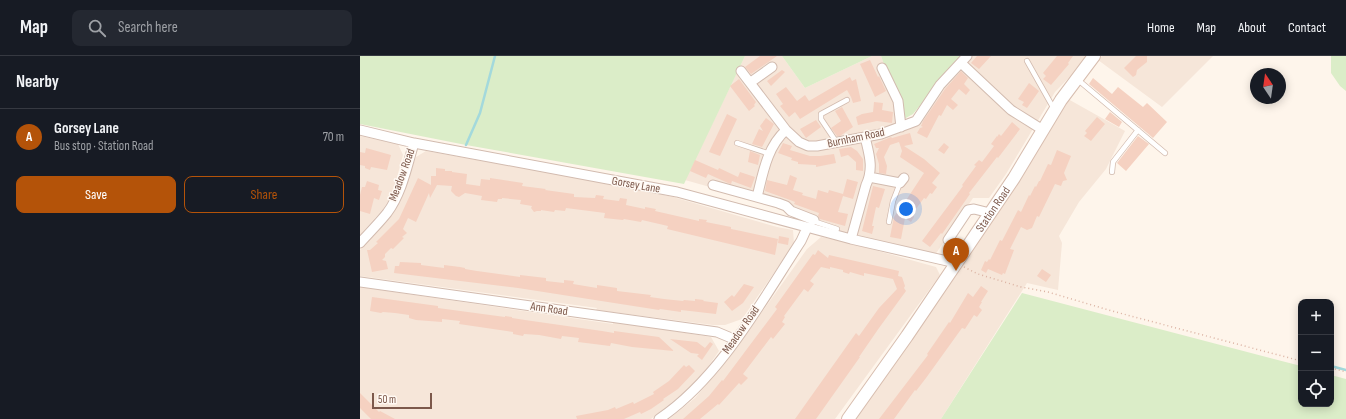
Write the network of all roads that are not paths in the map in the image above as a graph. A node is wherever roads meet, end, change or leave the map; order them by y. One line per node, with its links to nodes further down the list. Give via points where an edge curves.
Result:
1 (1094, 56): 7 (street, Station Road)
2 (964, 59): 11 (street, Burnham Road, via 940,85 916,121); 14 (street, Burnham Road, via 1011,110)
3 (1027, 61): 10 (lane)
4 (772, 67): 8 (street)
5 (882, 68): 11 (street, via 898,101)
6 (741, 71): 8 (street, Burnham Road)
7 (1077, 79): 10 (street, Station Road); 15 (lane)
8 (751, 82): 13 (street, Burnham Road)
9 (847, 100): 19 (lane, via 820,116)
10 (1055, 111): 14 (street, Station Road)
11 (901, 127): 16 (street, Burnham Road)
12 (360, 130): 17 (street, Gorsey Lane)
13 (786, 130): 19 (street, Burnham Road, via 799,142 808,146); 21 (street, via 776,141)
14 (1043, 130): 27 (street, Station Road)
15 (1138, 130): 20 (lane); 22 (lane, via 1113,162)
16 (865, 137): 19 (street, Burnham Road); 23 (street, via 871,167)
17 (414, 143): 30 (street, Gorsey Lane, via 676,192); 34 (street, Meadow Road, via 396,198 388,212)
18 (737, 143): 21 (lane)
19 (837, 143)
20 (1165, 153)
21 (770, 154): 26 (street)
22 (1112, 172)
23 (869, 177): 24 (street); 32 (street)
24 (902, 180): 29 (lane, via 893,201)
25 (713, 185): 26 (street)
26 (757, 197): 28 (street, via 786,206 791,211)
27 (990, 213): 33 (street, via 968,210); 35 (street, Station Road)
28 (814, 220): 31 (lane)
29 (889, 222)
30 (807, 228): 32 (street, Gorsey Lane); 37 (street, Meadow Road)
31 (837, 229)
32 (851, 239): 35 (street, Gorsey Lane)
33 (948, 240)
34 (360, 243)
35 (956, 263): 39 (street, Station Road)
36 (360, 282): 37 (street, Ann Road, via 717,332)
37 (736, 340): 38 (street, Meadow Road, via 693,392)
38 (659, 419)
39 (848, 419)

